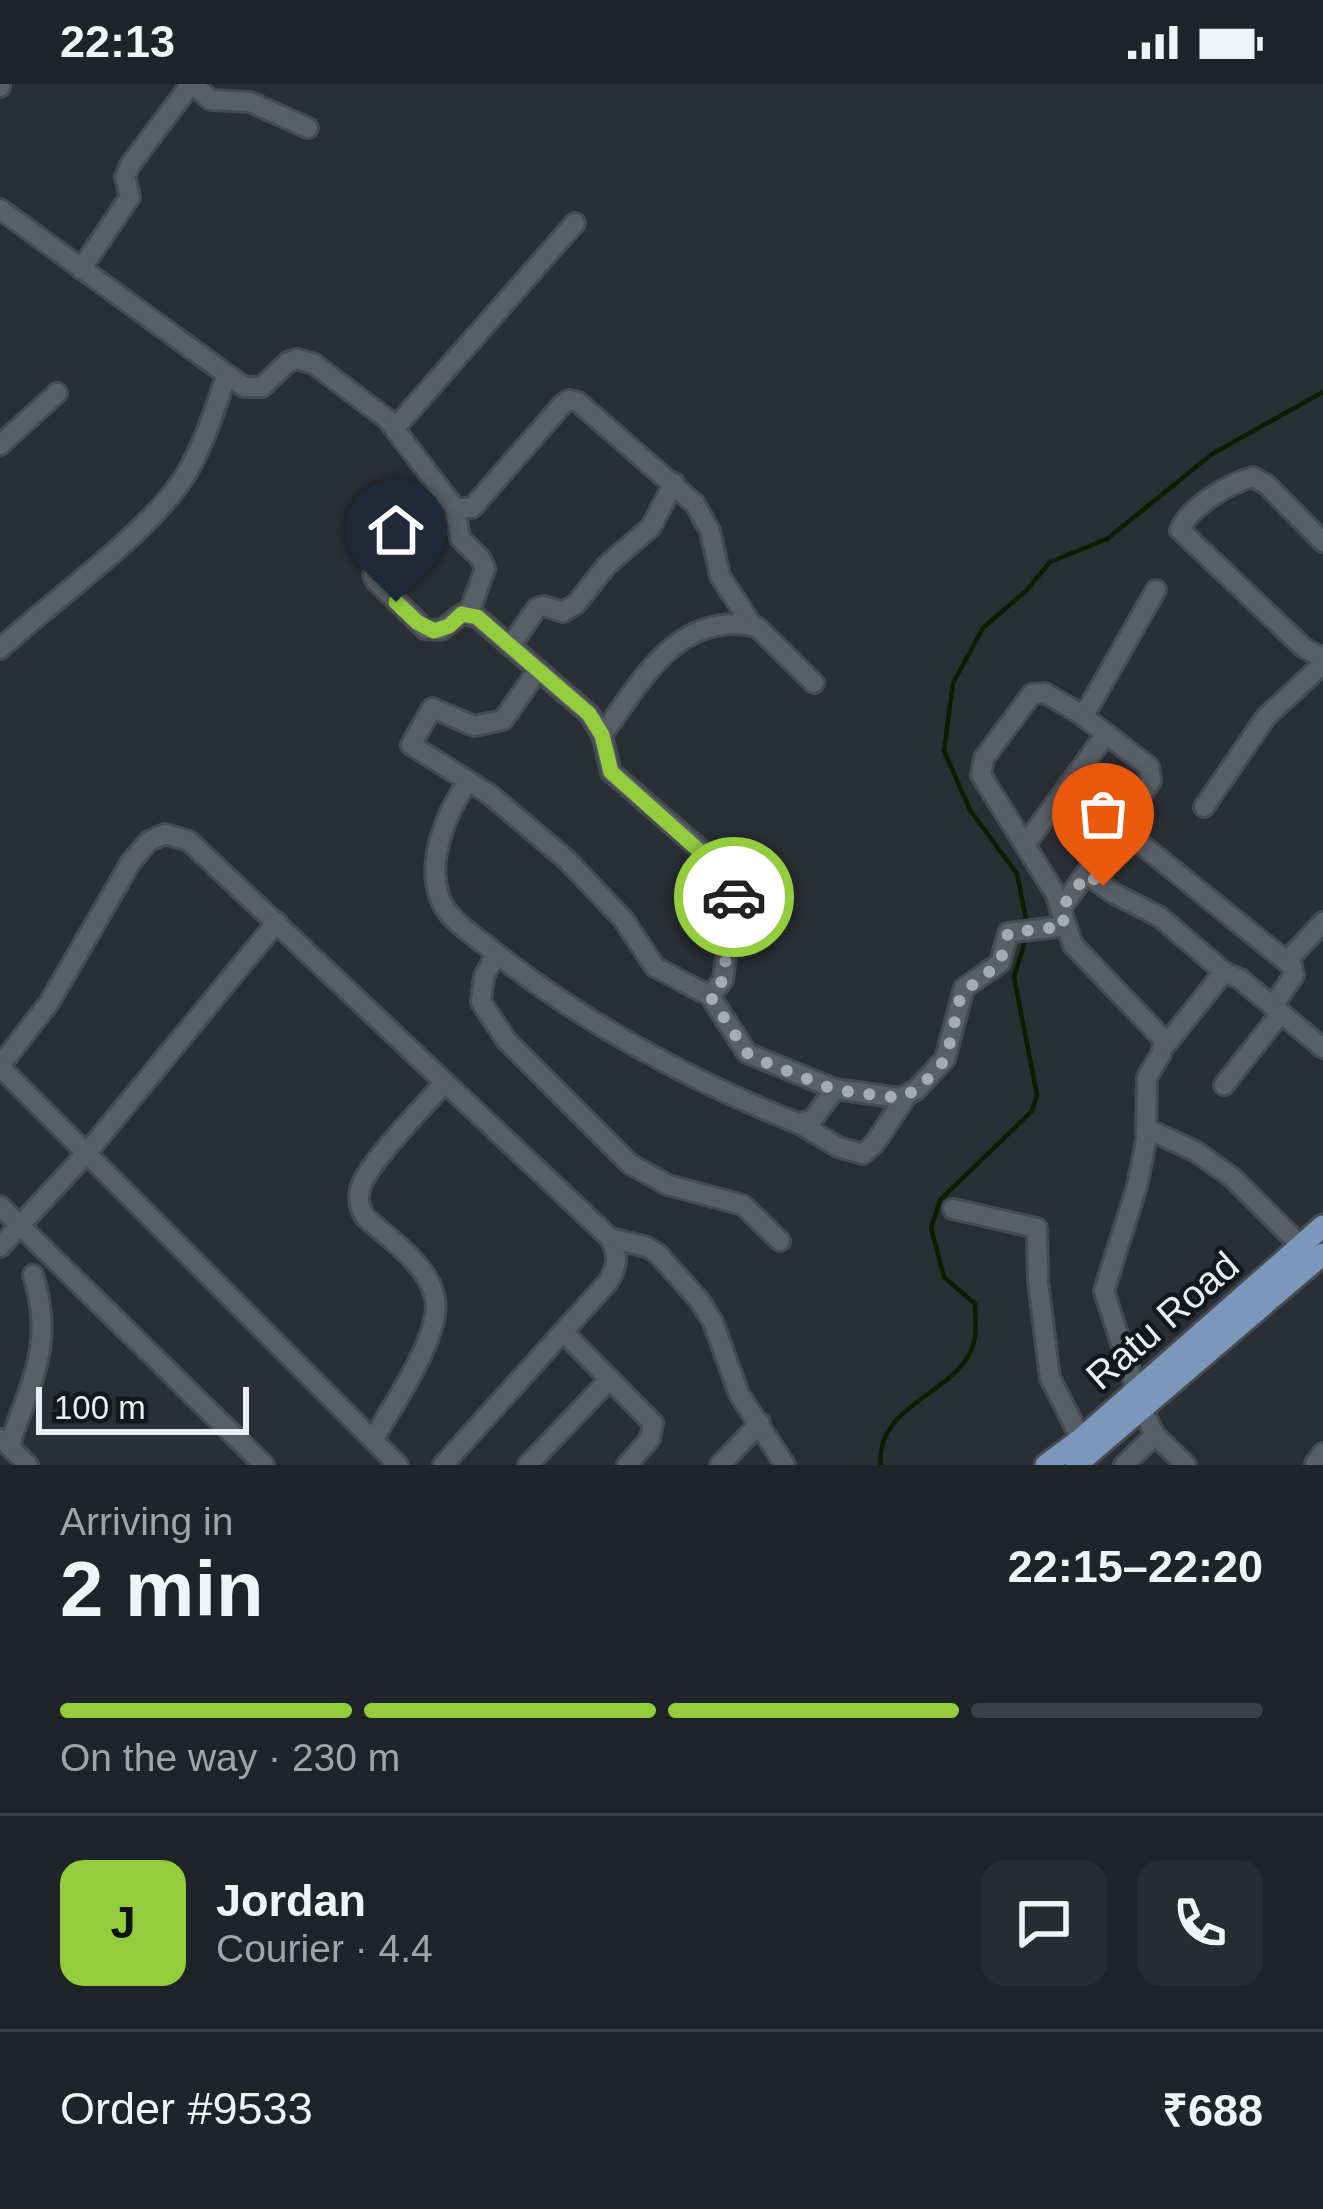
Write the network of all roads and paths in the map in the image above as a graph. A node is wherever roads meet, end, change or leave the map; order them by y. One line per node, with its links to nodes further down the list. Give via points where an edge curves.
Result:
1 (191, 84): 2 (street, via 211,100 250,102); 5 (street, via 130,165 130,197)
2 (308, 128)
3 (0, 209): 5 (street)
4 (575, 223): 8 (street)
5 (81, 269): 6 (street)
6 (226, 376): 8 (street, via 254,389 288,362 305,360); 18 (street, via 178,486)
7 (57, 393): 9 (street)
8 (395, 428): 11 (street)
9 (0, 445)
10 (674, 483): 12 (street, via 569,400 482,499); 16 (street, via 705,518 720,576); 17 (street, via 660,517 576,604 562,612 537,608)
11 (440, 491): 12 (street); 15 (street, via 373,575 425,628 441,630)
12 (454, 508): 15 (street, via 460,538 485,568)
13 (1322, 539): 19 (street, via 1253,477 1187,516 1180,530)
14 (1156, 590): 22 (street, via 1089,707)
15 (470, 613): 17 (street)
16 (752, 625): 21 (street); 24 (street, via 709,625 674,645)
17 (510, 646): 20 (street)
18 (0, 649)
19 (1323, 661): 26 (street, via 1266,717)
20 (538, 670): 24 (street); 25 (street, via 503,720 474,726 427,711 411,745)
21 (814, 683)
22 (1078, 713): 23 (street); 28 (street, via 1032,694 981,766)
23 (1106, 734): 27 (street, via 1152,774); 28 (street)
24 (602, 735): 36 (street, via 611,772 731,885 723,980)
25 (468, 782): 33 (street, via 442,825 438,892 452,918); 36 (street, via 567,860 656,967)
26 (1204, 807)
27 (1120, 827): 29 (street); 34 (street)
28 (1025, 845): 30 (street)
29 (1087, 874): 30 (street); 35 (street, via 1160,917)
30 (1062, 918): 38 (street, via 1072,945 1161,1034); 44 (street, via 1008,933 1000,963 964,988 945,1059)
31 (277, 922): 40 (street, via 189,841 165,834 149,842); 41 (street); 47 (street)
32 (1323, 922): 34 (street)
33 (497, 954): 45 (street, via 548,994 645,1049); 53 (street, via 481,1002 506,1041 631,1164 668,1184 743,1205)
34 (1286, 961): 37 (street, via 1295,970)
35 (1224, 972): 37 (street); 38 (street)
36 (710, 996): 43 (street, via 747,1053)
37 (1277, 1010): 39 (street); 42 (street)
38 (1164, 1047): 46 (street, via 1147,1077)
39 (1323, 1048)
40 (0, 1066): 47 (street)
41 (446, 1082): 52 (street); 63 (street, via 360,1191 364,1217 419,1268 436,1315)
42 (1224, 1085)
43 (835, 1090): 44 (street); 45 (street)
44 (907, 1096): 45 (street, via 863,1154)
45 (800, 1124)
46 (1147, 1129): 55 (street, via 1233,1178); 59 (street, via 1104,1291)
47 (85, 1155): 50 (street); 63 (street)
48 (0, 1206): 50 (street)
49 (953, 1209): 62 (street, via 1037,1228 1050,1378)
50 (18, 1224): 54 (street); 68 (street)
51 (1323, 1226): 55 (main road, Ratu Road)
52 (610, 1238): 57 (street, via 617,1266); 60 (street, via 658,1254 699,1300)
53 (780, 1241)
54 (0, 1247)
55 (1313, 1254): 59 (main road, Ratu Road)
56 (33, 1275): 64 (street, via 42,1345)
57 (563, 1332): 58 (street); 70 (street)
58 (610, 1379): 71 (street); 72 (street, via 653,1423)
59 (1139, 1401): 61 (street); 62 (main road, Ratu Road); 76 (main road, Ratu Road)
60 (760, 1423): 73 (street); 74 (street)
61 (1155, 1435): 77 (street); 78 (street)
62 (1081, 1439): 75 (main road, Ratu Road)
63 (373, 1440): 69 (street)
64 (5, 1442): 67 (street)
65 (1323, 1453): 66 (street)
66 (1315, 1464)
67 (28, 1465)
68 (264, 1465)
69 (398, 1465)
70 (443, 1465)
71 (527, 1465)
72 (627, 1465)
73 (720, 1465)
74 (785, 1465)
75 (1046, 1465)
76 (1076, 1465)
77 (1124, 1465)
78 (1186, 1465)

